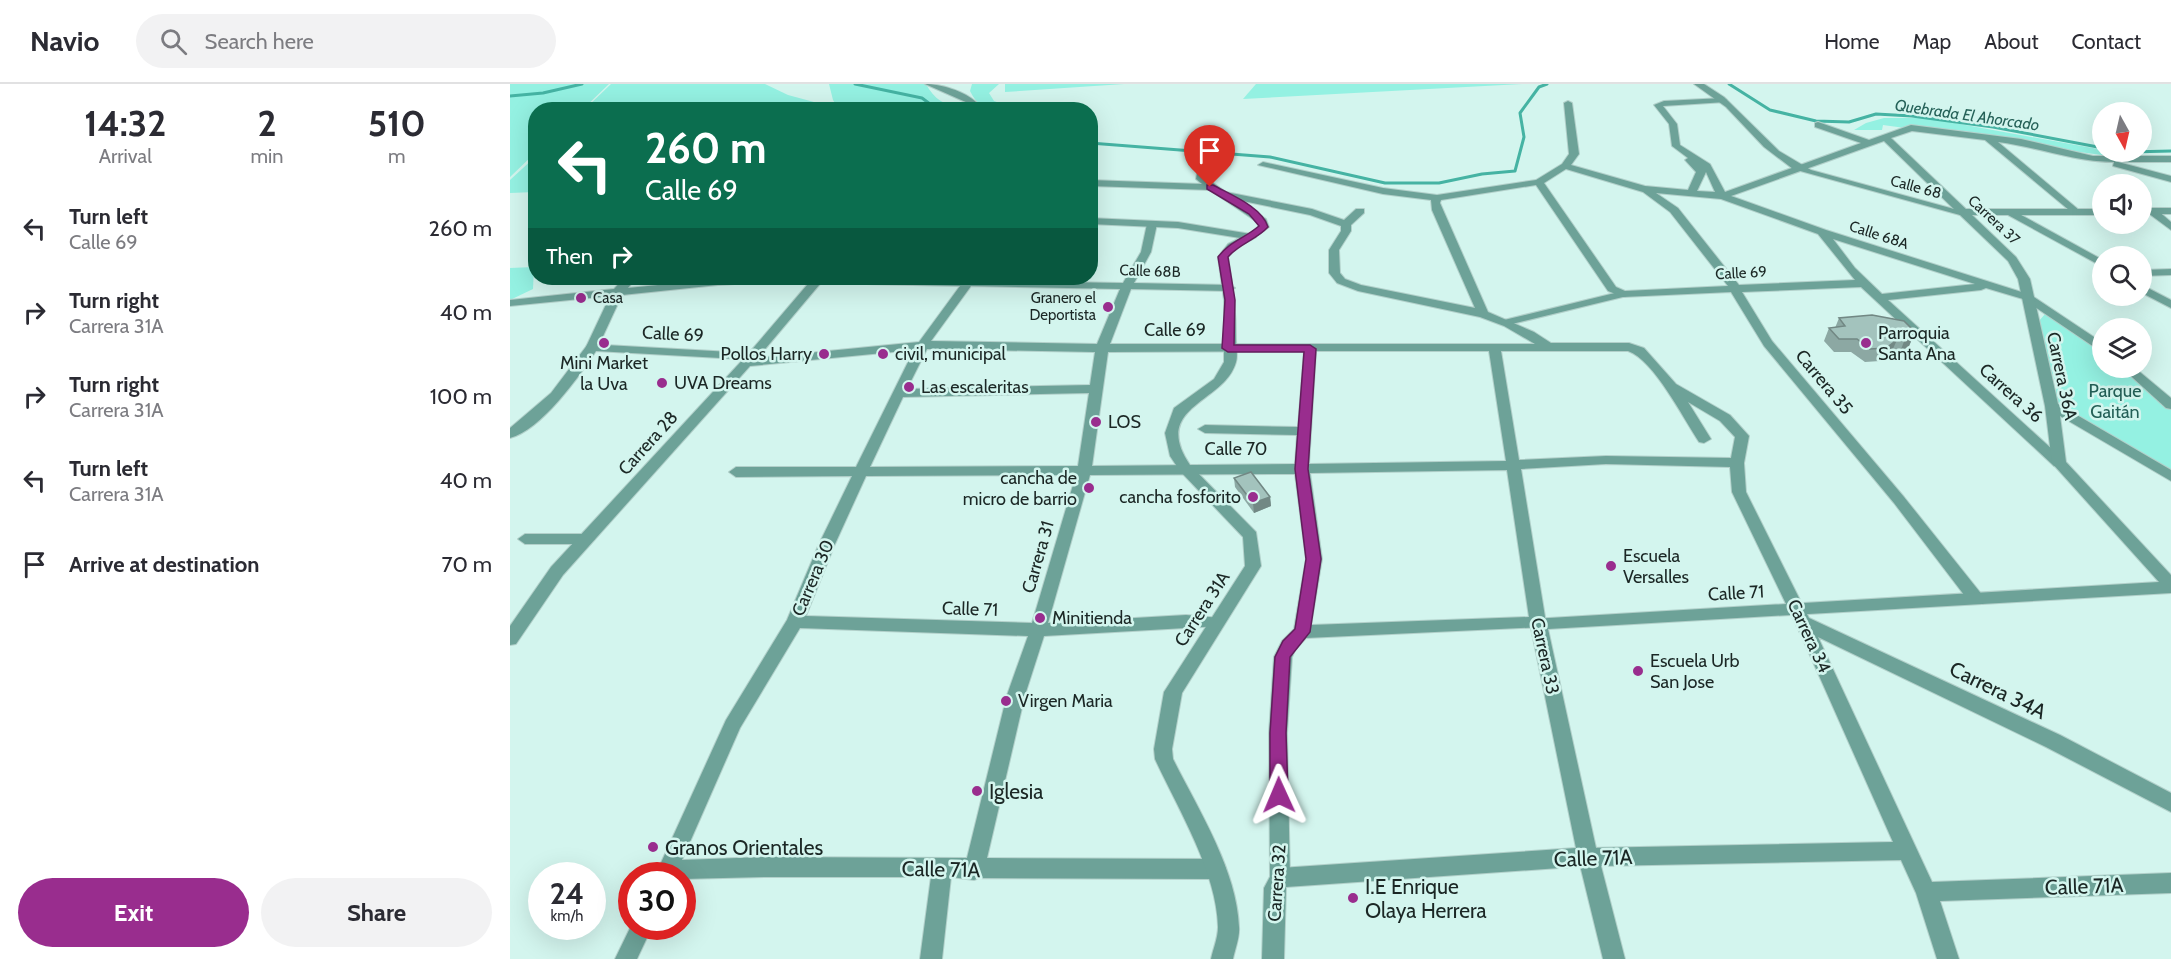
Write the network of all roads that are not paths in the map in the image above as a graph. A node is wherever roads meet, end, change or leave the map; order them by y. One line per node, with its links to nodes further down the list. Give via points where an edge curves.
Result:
1 (929, 84): 4 (street)
2 (1698, 84): 3 (street)
3 (1723, 100): 18 (street, via 1769,149); 26 (street, via 1658,105 1673,124 1676,146 1707,166)
4 (972, 102)
5 (1568, 103): 17 (street, via 1574,154)
6 (1818, 125): 9 (street)
7 (1885, 137): 8 (street, via 1917,128); 9 (street); 33 (street, Carrera 37)
8 (1987, 137): 12 (street); 31 (street)
9 (1866, 142): 18 (street)
10 (1669, 147): 25 (street, via 1700,168)
11 (1205, 157): 22 (street, via 1201,179)
12 (2092, 159)
13 (2152, 159): 14 (street)
14 (2171, 159)
15 (2105, 162): 19 (street)
16 (1263, 165): 27 (street, via 1383,191)
17 (1565, 166): 20 (street); 23 (street)
18 (1797, 168): 26 (street); 33 (street, Calle 68)
19 (2171, 179)
20 (1539, 182): 27 (street); 56 (street, via 1612,289)
21 (1098, 183): 22 (street)
22 (1210, 187): 24 (street)
23 (1644, 189): 25 (street); 54 (street, Carrera 35, via 1674,210 1732,282)
24 (1222, 194): 38 (street, via 1312,212); 41 (street, via 1262,221 1264,227)
25 (1690, 195): 26 (street)
26 (1722, 196): 40 (street, Calle 68A)
27 (1437, 198): 62 (street, via 1437,210)
28 (1360, 211): 38 (street)
29 (2152, 211): 30 (street)
30 (2171, 211)
31 (2075, 212): 32 (street, Calle 68); 34 (street, Calle 68)
32 (2092, 212)
33 (1964, 213): 34 (street, Calle 68); 58 (street, Carrera 37, via 2012,259 2024,279)
34 (2012, 213): 42 (street)
35 (2152, 214): 39 (street)
36 (1098, 221): 37 (street)
37 (1152, 224): 41 (street, via 1203,227); 51 (street, Carrera 31, via 1146,252)
38 (1346, 224): 62 (street, via 1334,250 1335,273 1341,281 1358,288)
39 (2171, 227)
40 (1822, 232): 45 (street, Carrera 36); 52 (street, Calle 68A)
41 (1251, 237): 53 (street, Carrera 31A, via 1232,246 1223,257)
42 (2092, 258)
43 (2171, 272): 44 (street)
44 (2152, 273)
45 (1865, 284): 54 (street, Calle 69); 59 (street, Carrera 36)
46 (624, 285): 55 (street)
47 (690, 285): 55 (street)
48 (813, 285): 73 (street, Carrera 28)
49 (966, 285): 65 (street, Carrera 30)
50 (1098, 285): 51 (street, Calle 68B)
51 (1127, 285): 53 (street, Calle 68B); 67 (street, Carrera 31)
52 (1987, 286): 58 (street, Calle 68A); 59 (street)
53 (1229, 288): 68 (street, Carrera 31A)
54 (1734, 291): 56 (street, Calle 69); 96 (street, Carrera 35, via 1768,343)
55 (617, 293): 60 (street); 66 (street)
56 (1621, 294): 63 (street)
57 (2152, 294): 61 (street)
58 (2027, 297): 64 (street); 79 (street, Carrera 36A)
59 (1879, 298): 85 (street, Carrera 36)
60 (510, 303)
61 (2171, 305)
62 (1483, 313): 63 (street)
63 (1508, 322): 69 (street, via 1535,335)
64 (2092, 341)
65 (923, 345): 67 (street, Calle 69); 73 (street, Calle 69); 77 (street, Carrera 30)
66 (592, 347): 73 (street, Calle 69); 82 (street, via 564,389)
67 (1102, 348): 68 (street, Calle 69); 76 (street, Carrera 31)
68 (1228, 348): 70 (street, Calle 69); 87 (street, Carrera 31A, via 1227,372 1179,411 1174,421 1172,433 1177,456)
69 (1549, 348): 71 (street, Calle 69); 72 (street, Calle 69, via 1629,347)
70 (1310, 349): 71 (street, Calle 69); 81 (street, Carrera 32)
71 (1495, 349): 86 (street, Carrera 33)
72 (1640, 351): 75 (street, Carrera 34)
73 (749, 360): 94 (street, Carrera 28)
74 (2140, 378): 78 (street)
75 (1671, 387): 83 (street); 84 (street, Carrera 34, via 1737,429 1742,445)
76 (1097, 389): 77 (street); 89 (street, Carrera 31)
77 (898, 393): 90 (street, Carrera 30)
78 (2169, 401)
79 (2052, 406): 85 (street, Carrera 36A); 92 (street)
80 (1205, 429): 81 (street)
81 (1304, 431): 88 (street, Carrera 32)
82 (510, 435)
83 (1704, 439)
84 (1737, 463): 86 (street, Calle 70, via 1606,460); 97 (street, Carrera 34, via 1739,492)
85 (2059, 463): 95 (street, Carrera 36)
86 (1512, 465): 88 (street, Calle 70); 100 (street, Carrera 33)
87 (1185, 468): 88 (street, Calle 70); 89 (street, Calle 70); 99 (street, Carrera 31A, via 1224,506 1253,543 1253,566)
88 (1302, 469): 102 (street, Carrera 32, via 1314,559)
89 (1084, 470): 90 (street, Calle 70); 101 (street, Carrera 31)
90 (861, 471): 91 (street, Calle 70); 98 (street, Carrera 30)
91 (736, 472)
92 (2171, 476)
93 (525, 539): 94 (street)
94 (588, 539): 103 (street, Carrera 28, via 557,571)
95 (2171, 586): 96 (street, Calle 71)
96 (1977, 600): 97 (street, Calle 71)
97 (1800, 615): 100 (street, Calle 71); 104 (street, Carrera 34A); 105 (street, Carrera 34)
98 (795, 622): 101 (street, Calle 71); 107 (street, Carrera 30, via 732,725)
99 (1215, 622): 101 (street, Calle 71); 108 (street, Carrera 31A, via 1173,692 1162,749)
100 (1538, 623): 102 (street, Calle 71); 106 (street, Carrera 33)
101 (1038, 630): 110 (street, Carrera 31, via 1010,717)
102 (1302, 632): 112 (street, Carrera 32, via 1283,657 1278,733)
103 (510, 639)
104 (2171, 803)
105 (1906, 851): 106 (street, Calle 71A); 114 (street, Carrera 34)
106 (1588, 857): 112 (street, Calle 71A); 120 (street, Carrera 33)
107 (671, 862)
108 (1215, 869): 110 (street, Calle 71A); 118 (street, Carrera 31A, via 1227,911)
109 (942, 870): 110 (street, Calle 71A); 111 (street, Calle 71A, via 766,867); 117 (street)
110 (974, 870)
111 (696, 871)
112 (1280, 878): 119 (street, Carrera 32, via 1274,888)
113 (2171, 883): 114 (street, Calle 71A)
114 (1926, 892): 121 (street, Carrera 34)
115 (635, 940): 116 (street)
116 (626, 959)
117 (931, 959)
118 (1222, 959)
119 (1273, 959)
120 (1614, 959)
121 (1948, 959)

